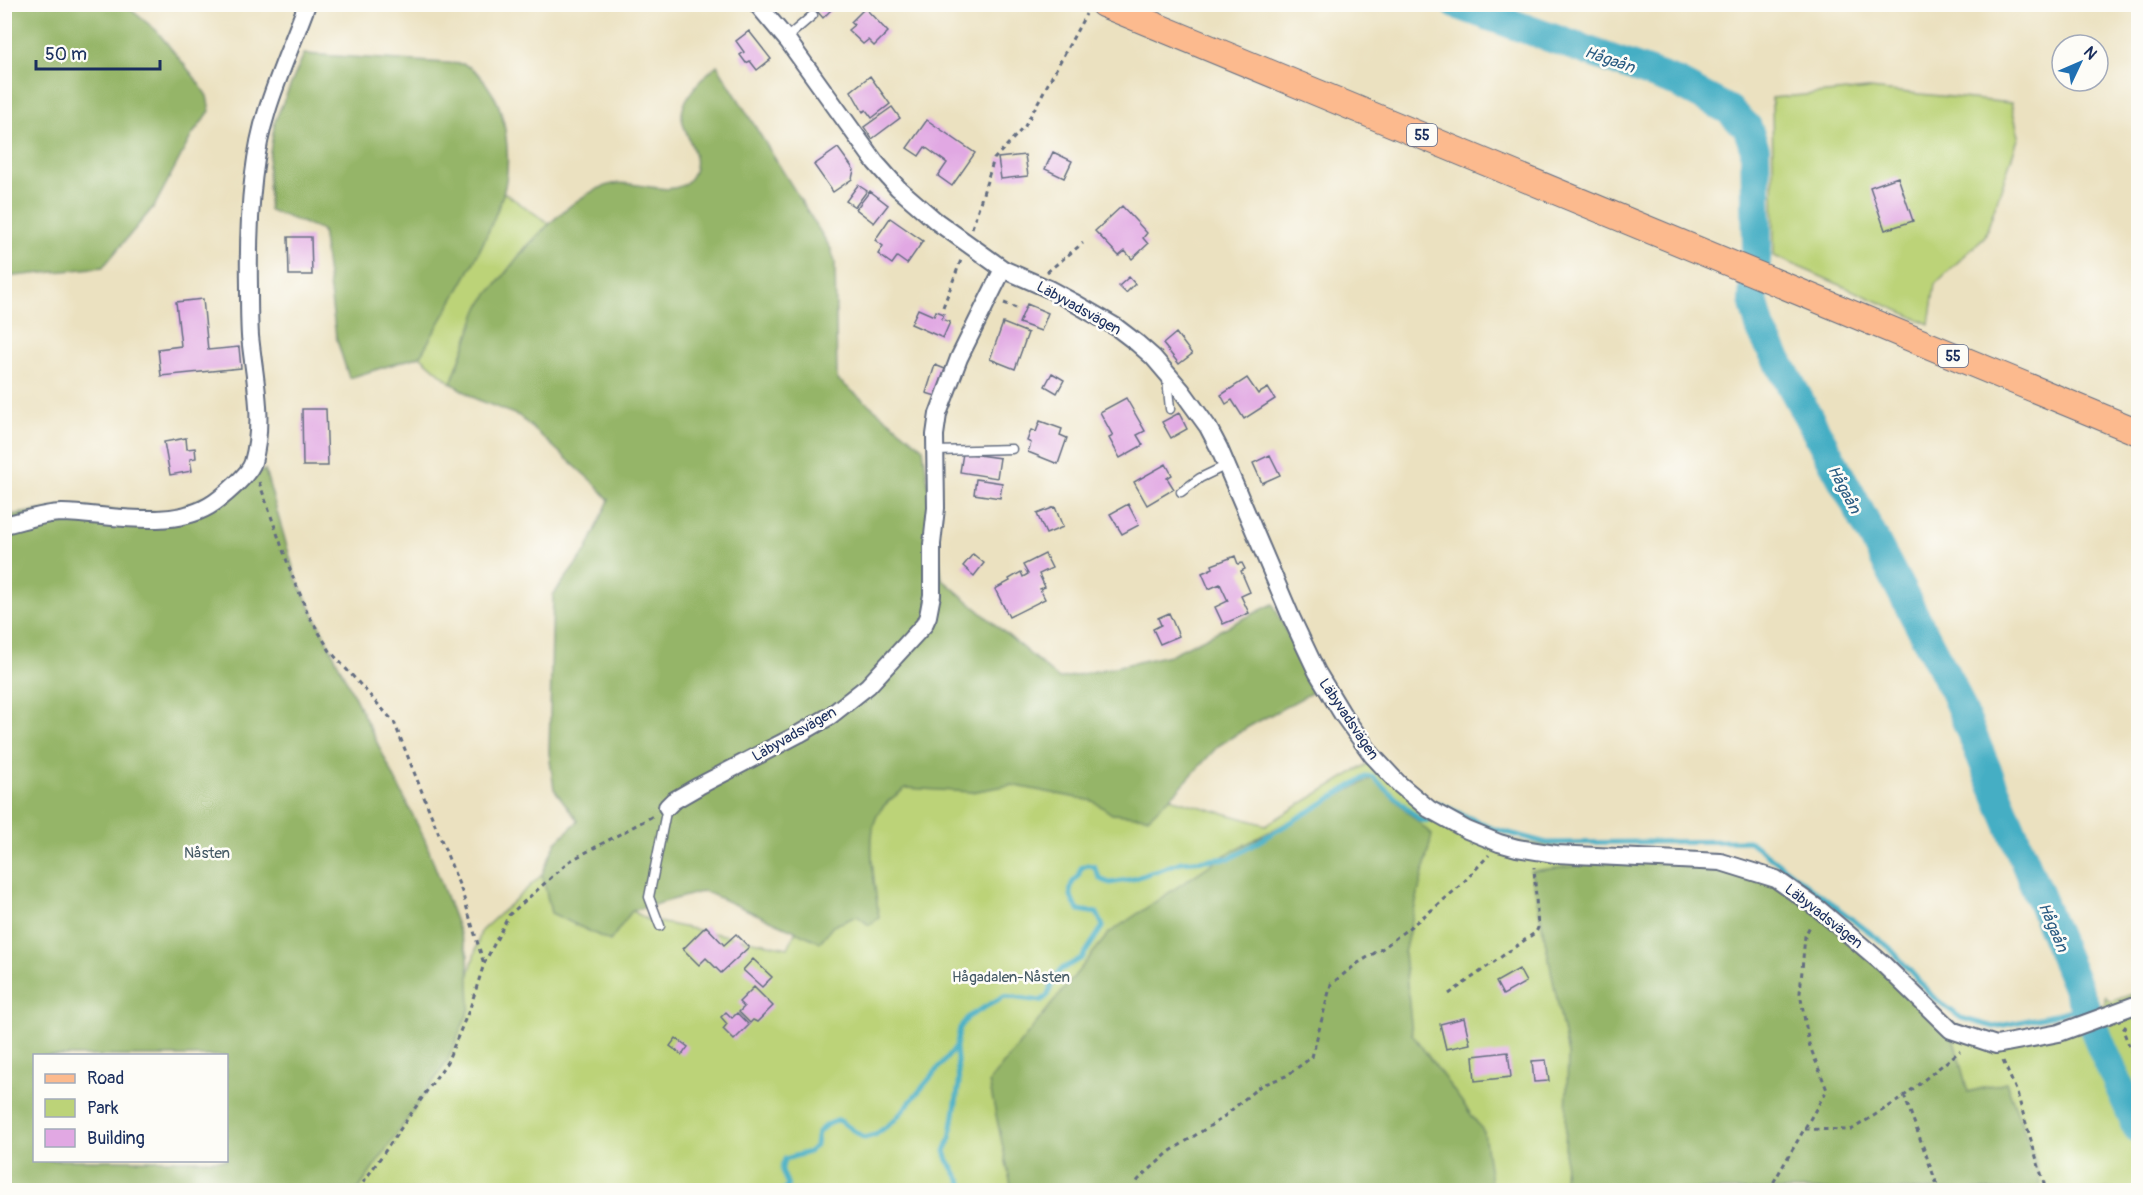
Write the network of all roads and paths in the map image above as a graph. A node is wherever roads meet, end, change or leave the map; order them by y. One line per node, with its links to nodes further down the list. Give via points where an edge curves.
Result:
1 (307, 4): 17 (street, via 267,111 256,164 249,285 259,433)
2 (757, 4): 6 (street, Läbyvadsvägen)
3 (1092, 4): 8 (path, via 1025,126 994,159)
4 (1103, 4): 14 (main road, 55)
5 (813, 15): 6 (lane)
6 (785, 39): 8 (street, Läbyvadsvägen, via 885,174 928,215)
7 (1083, 243): 10 (path, via 1048,271)
8 (968, 244): 9 (street, Läbyvadsvägen); 11 (path)
9 (1003, 269): 10 (street, Läbyvadsvägen); 16 (street, Läbyvadsvägen, via 949,382 936,424)
10 (1028, 280): 12 (street, Läbyvadsvägen, via 1116,327)
11 (943, 307)
12 (1167, 372): 13 (lane); 18 (street, Läbyvadsvägen, via 1208,427)
13 (1170, 409)
14 (2139, 432)
15 (1012, 449): 16 (lane)
16 (936, 451): 21 (street, Läbyvadsvägen, via 932,595 924,625 868,686 830,716)
17 (253, 465): 20 (street, via 208,507 168,520 59,513); 26 (path, via 308,614 330,651 394,722 462,892)
18 (1227, 465): 19 (lane); 22 (street, Läbyvadsvägen, via 1307,653 1354,732 1399,784 1429,809)
19 (1181, 492)
20 (4, 525)
21 (667, 807): 25 (lane, via 649,897); 26 (path, via 552,875 509,915)
22 (1499, 843): 23 (street, Läbyvadsvägen); 35 (path, via 1433,909 1331,984 1312,1057 1286,1076 1260,1086 1221,1119 1169,1152 1138,1180)
23 (1533, 851): 24 (street, Läbyvadsvägen, via 1721,862 1776,879); 27 (path, via 1536,932)
24 (1820, 910): 29 (street, Läbyvadsvägen, via 1951,1030); 33 (path, via 1804,936 1800,993 1809,1044 1827,1090)
25 (660, 926)
26 (484, 964): 34 (path, via 447,1062)
27 (1449, 994)
28 (2136, 1005): 30 (street, via 2059,1033); 31 (path, via 2135,1014 2123,1030)
29 (1976, 1039): 30 (street, Läbyvadsvägen); 32 (path)
30 (1996, 1046): 38 (path, via 2016,1090)
31 (2139, 1069)
32 (1904, 1095): 33 (path, via 1851,1130); 37 (path)
33 (1805, 1130): 36 (path)
34 (358, 1191)
35 (1134, 1191)
36 (1769, 1191)
37 (1939, 1191)
38 (2046, 1191)

